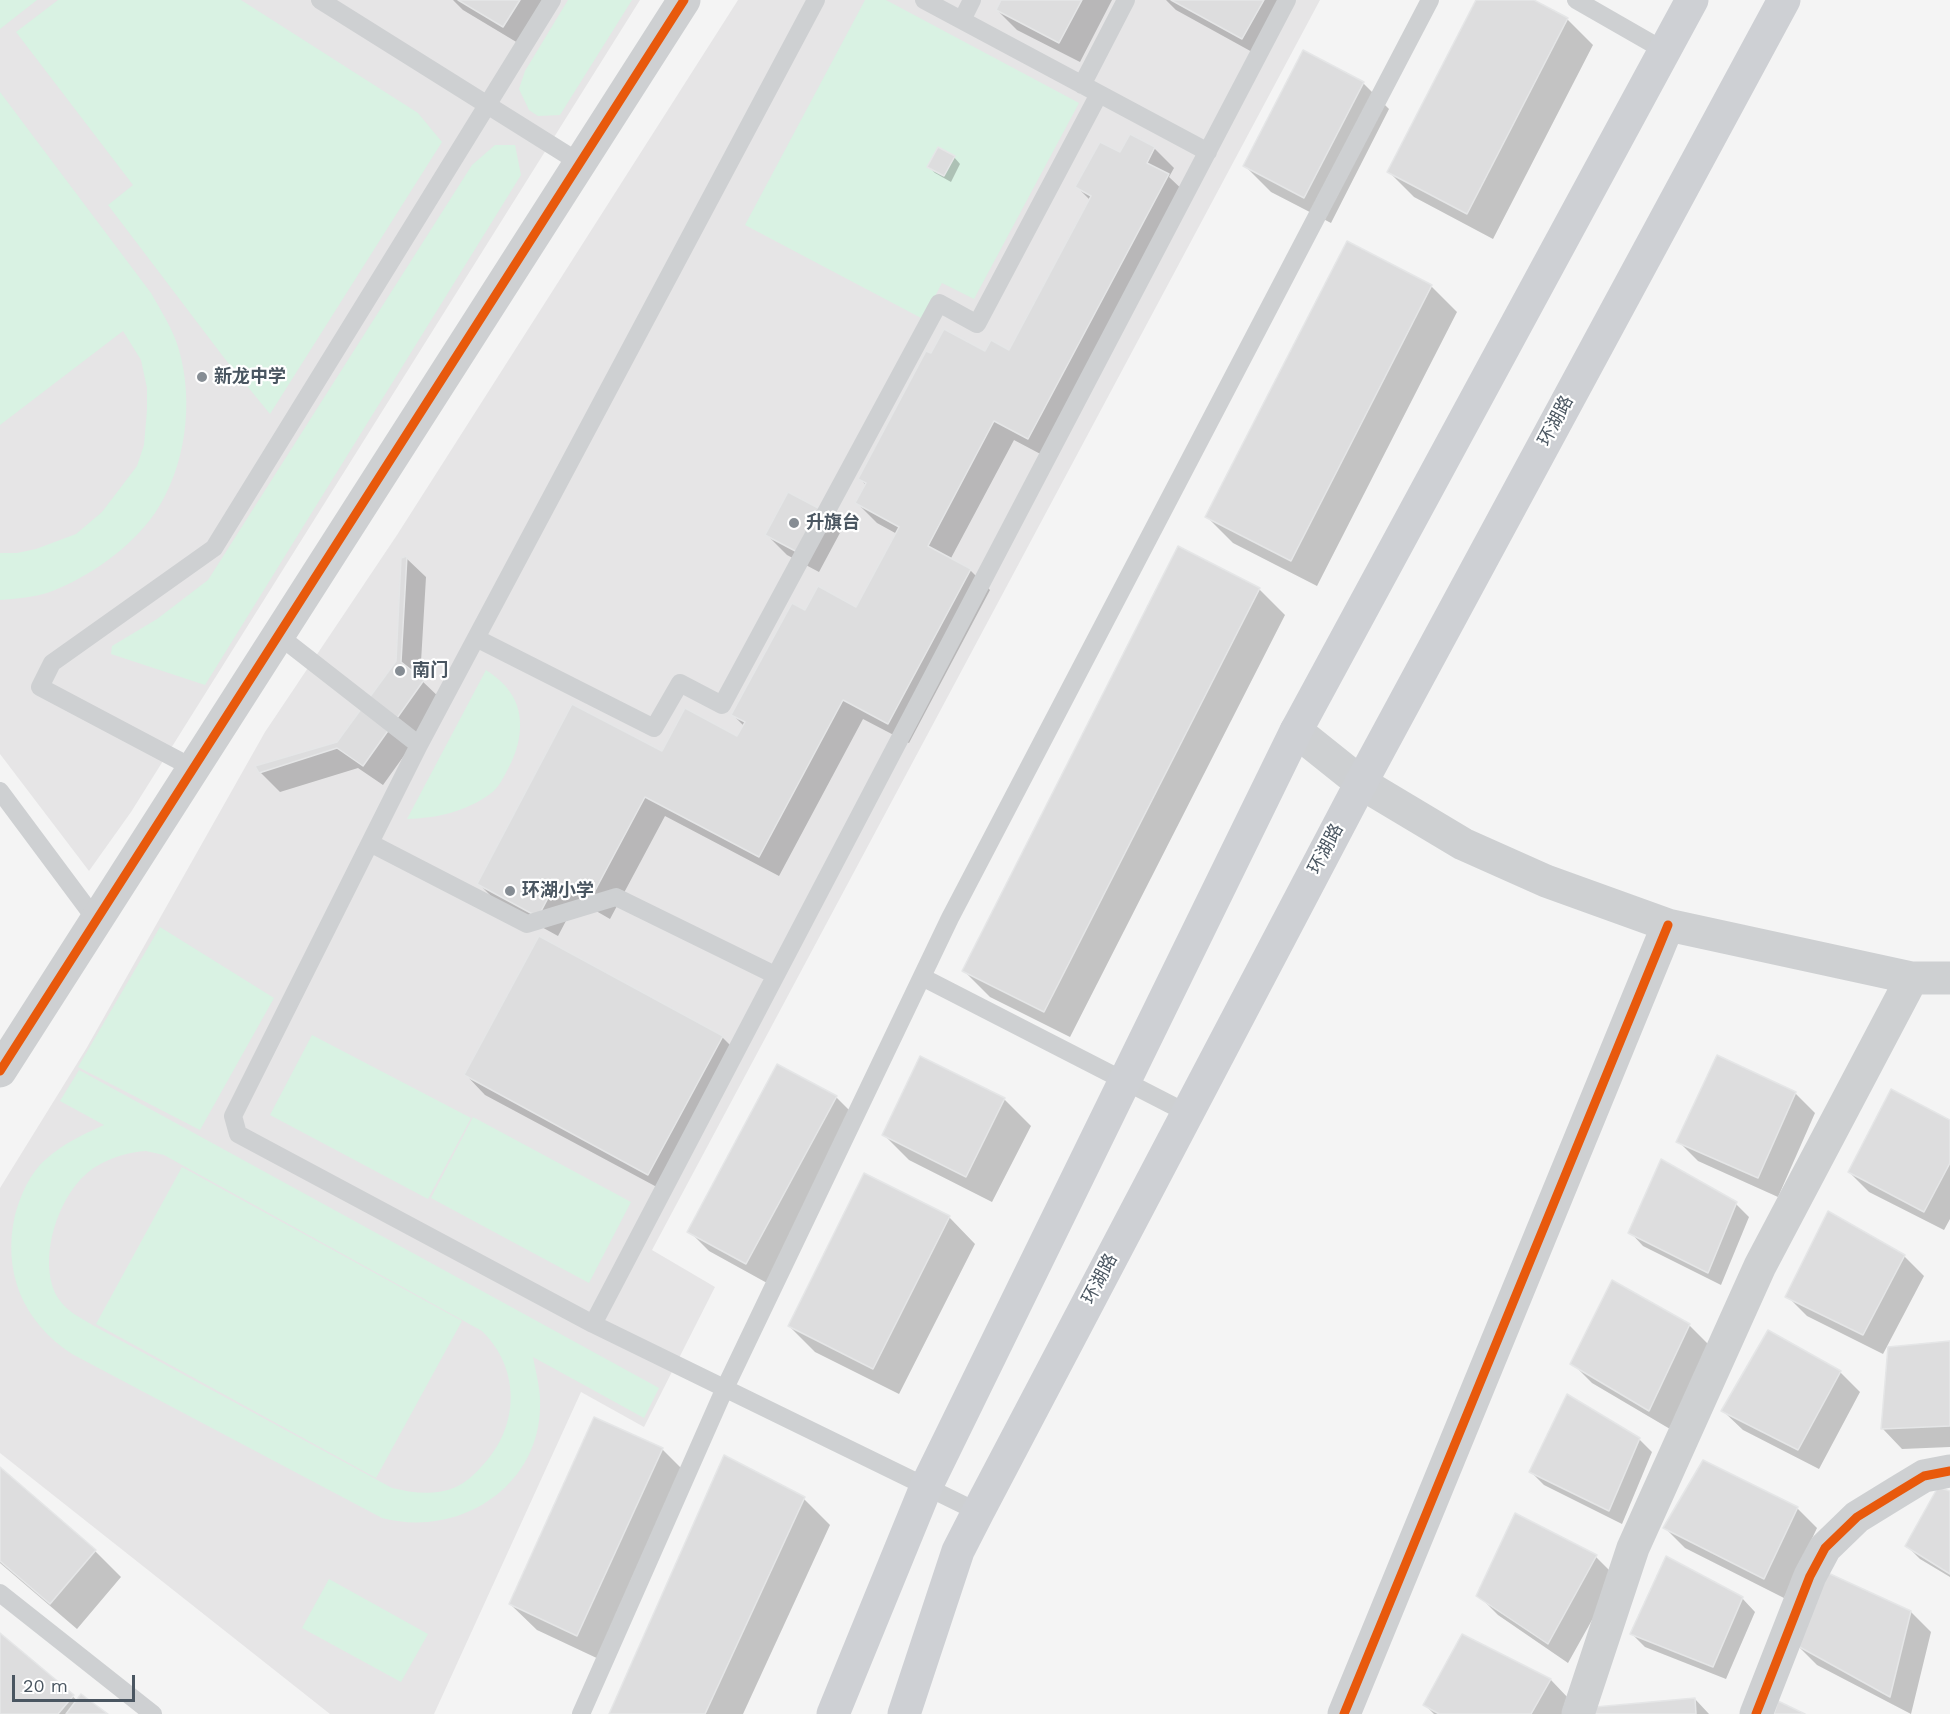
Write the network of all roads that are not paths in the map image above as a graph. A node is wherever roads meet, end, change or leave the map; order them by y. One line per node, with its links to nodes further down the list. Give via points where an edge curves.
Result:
1 (552, 0): 17 (lane)
2 (684, 0): 19 (street)
3 (816, 0): 21 (lane)
4 (924, 0): 13 (lane)
5 (972, 0): 13 (lane)
6 (1126, 0): 15 (lane)
7 (1287, 0): 18 (lane)
8 (1430, 0): 31 (lane)
9 (1576, 0): 14 (lane)
10 (1692, 0): 14 (main road)
11 (1784, 0): 25 (main road, 环湖路)
12 (326, 1): 17 (lane)
13 (962, 20): 15 (lane)
14 (1665, 51): 22 (main road)
15 (1082, 85): 16 (lane)
16 (1100, 94): 18 (lane); 21 (lane, via 977,324 939,303 722,705 680,683 654,728)
17 (487, 105): 19 (lane); 24 (lane, via 214,548 52,663 40,687)
18 (1208, 152): 30 (lane)
19 (580, 163): 20 (street)
20 (278, 635): 23 (lane); 24 (street)
21 (476, 638): 23 (lane)
22 (1296, 731): 25 (street); 35 (main road)
23 (419, 745): 27 (lane)
24 (193, 768): 28 (street)
25 (1361, 783): 29 (street, via 1463,844 1546,881); 36 (main road, 环湖路)
26 (0, 791): 28 (lane)
27 (370, 843): 30 (lane, via 527,924 616,897); 37 (lane, via 233,1116 238,1134)
28 (96, 920): 34 (street)
29 (1668, 925): 32 (street); 47 (street)
30 (776, 975): 37 (lane)
31 (922, 977): 35 (lane); 38 (lane)
32 (1912, 978): 33 (street); 48 (street, via 1755,1277 1633,1548)
33 (1950, 978)
34 (0, 1071)
35 (1125, 1081): 36 (lane); 40 (main road)
36 (1187, 1113): 41 (main road, 环湖路)
37 (592, 1324): 38 (lane)
38 (725, 1389): 40 (lane); 44 (lane)
39 (1950, 1471): 49 (street, via 1924,1476 1857,1517 1825,1548 1810,1576)
40 (926, 1487): 41 (lane); 45 (main road)
41 (978, 1512): 46 (main road, 环湖路, via 958,1551)
42 (0, 1593): 43 (lane)
43 (153, 1714)
44 (581, 1714)
45 (832, 1714)
46 (904, 1714)
47 (1344, 1714)
48 (1578, 1714)
49 (1756, 1714)

